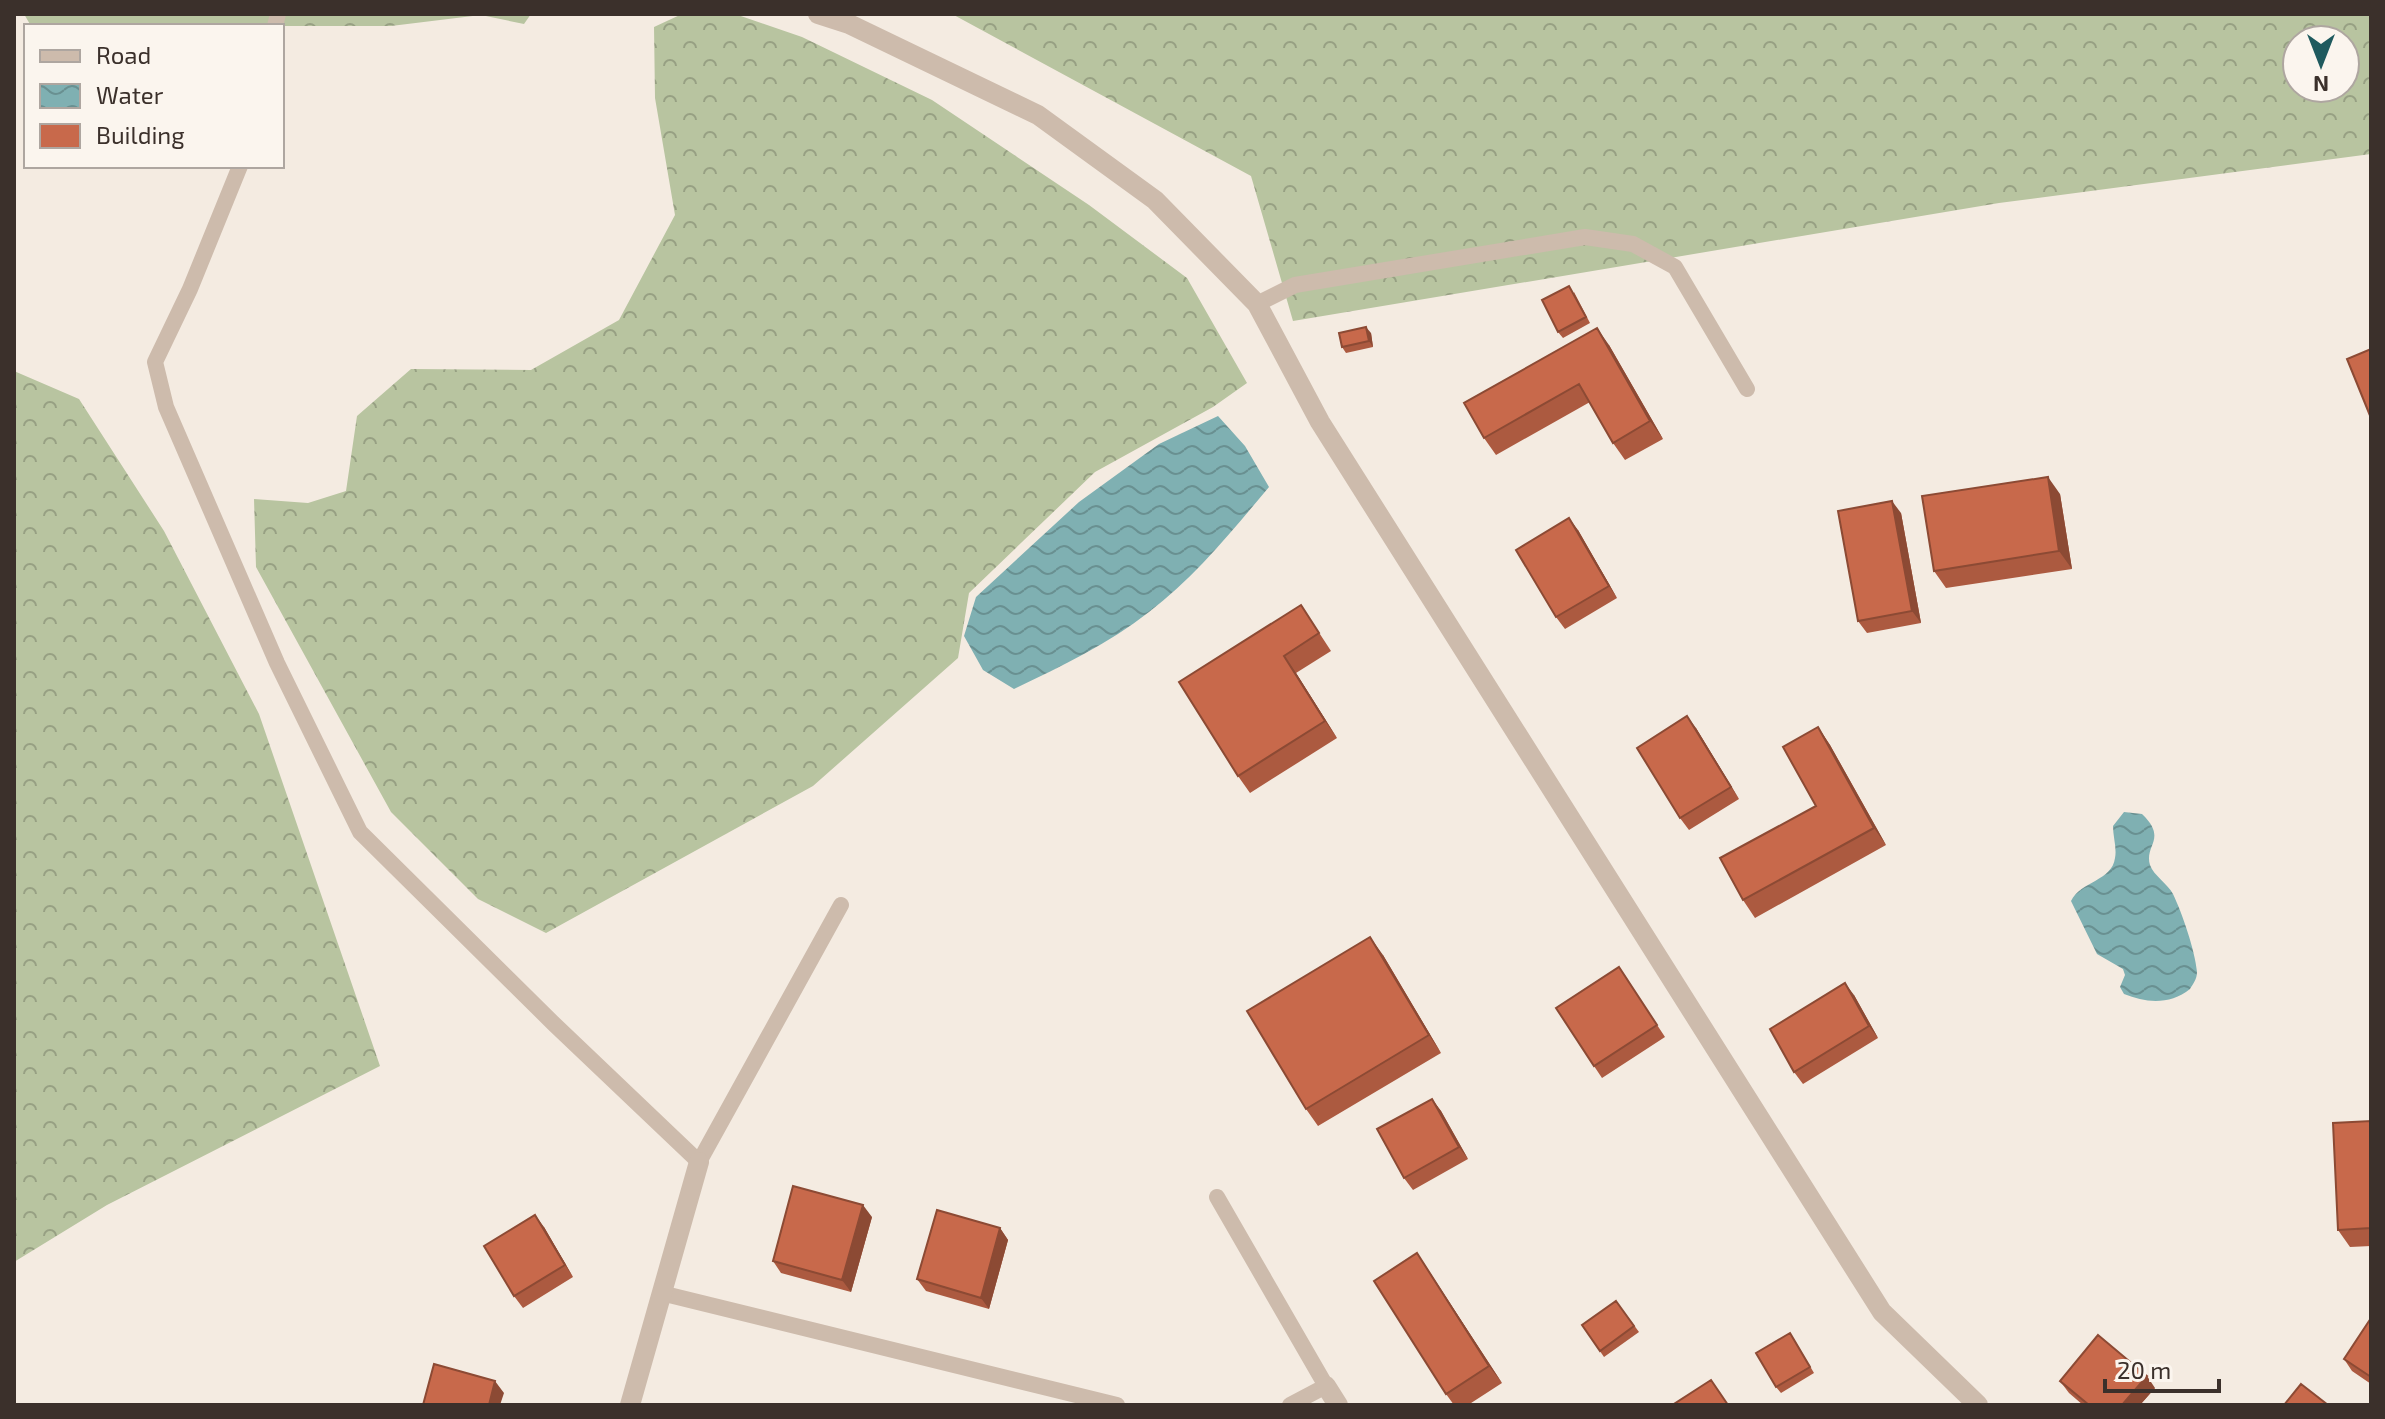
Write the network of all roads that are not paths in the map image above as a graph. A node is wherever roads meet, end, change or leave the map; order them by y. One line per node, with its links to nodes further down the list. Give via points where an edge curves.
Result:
1 (818, 14): 3 (street, via 1038,115 1155,200)
2 (239, 168): 6 (lane, via 155,362 166,407 277,663 360,832)
3 (1257, 304): 4 (lane, via 1295,285 1585,237 1633,244 1675,267); 14 (street, via 1320,422 1882,1312)
4 (1747, 389)
5 (841, 905): 6 (lane)
6 (699, 1162): 8 (street)
7 (1217, 1197): 9 (lane)
8 (661, 1293): 10 (street); 11 (lane)
9 (1326, 1386): 12 (lane); 13 (street)
10 (630, 1405)
11 (1117, 1405)
12 (1290, 1405)
13 (1338, 1405)
14 (1978, 1405)

